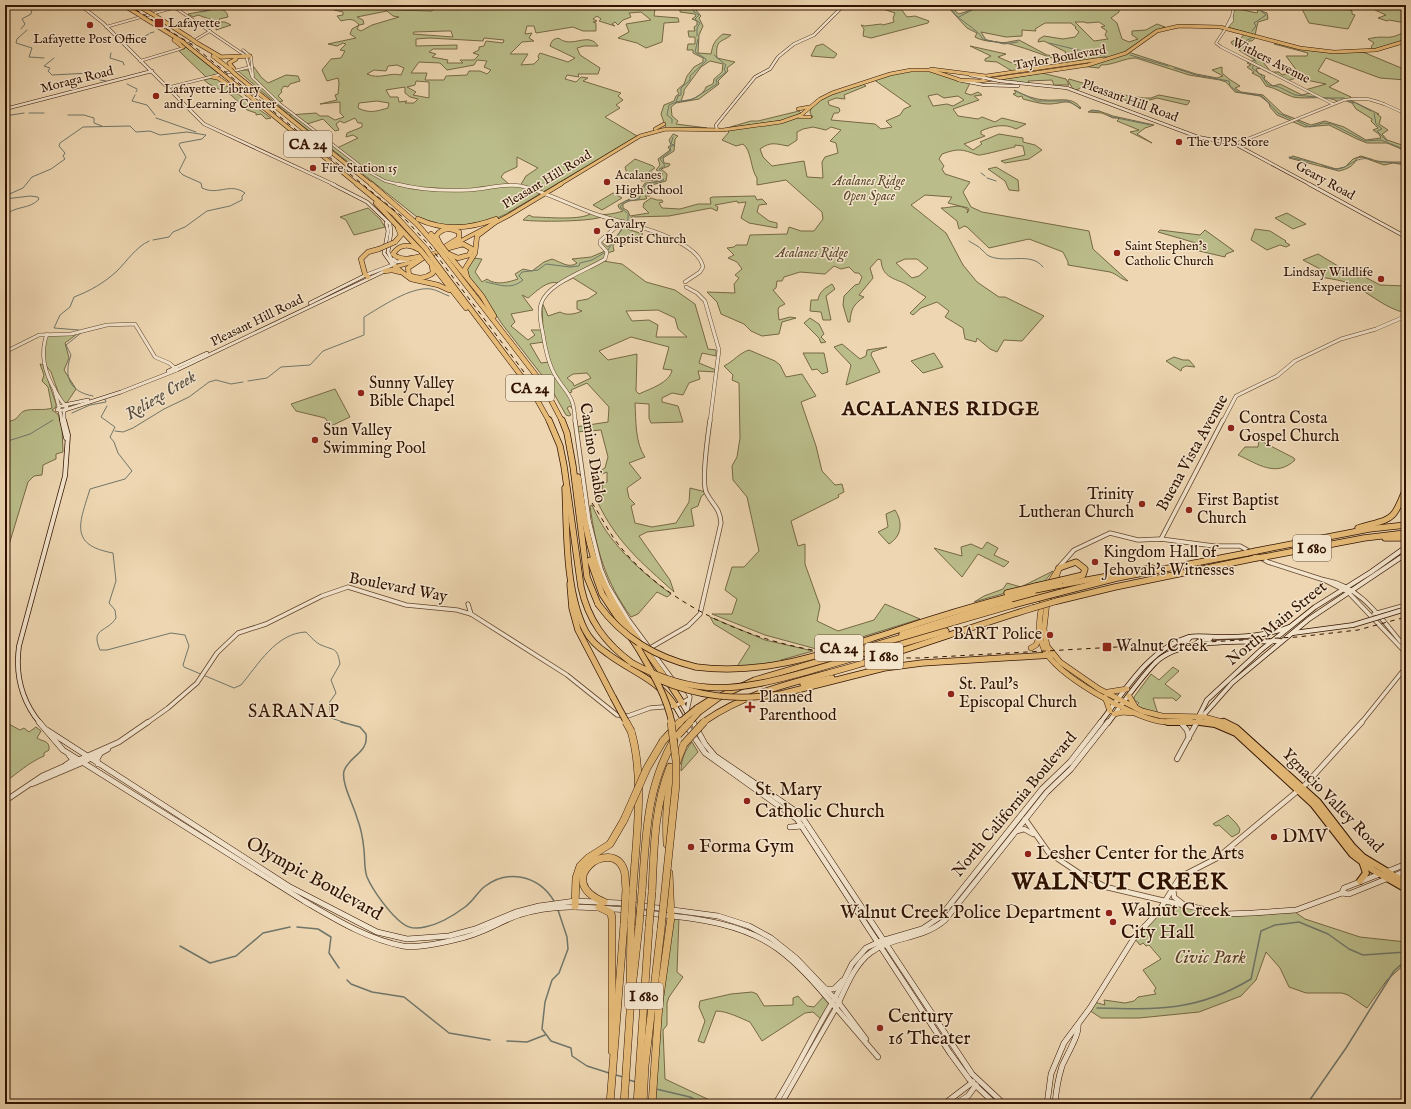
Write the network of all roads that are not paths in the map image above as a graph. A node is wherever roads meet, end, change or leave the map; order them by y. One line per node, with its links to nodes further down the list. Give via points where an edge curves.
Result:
1 (79, 5): 9 (main road)
2 (123, 5): 8 (highway, CA 24, bridge)
3 (137, 5): 15 (highway, CA 24, bridge)
4 (183, 5): 7 (street)
5 (844, 5): 43 (main road, via 814,35 794,44 778,57 770,69 752,80)
6 (1234, 5): 10 (street, Withers Avenue, via 1232,18)
7 (175, 7): 9 (street); 11 (street); 11 (street, via 193,17)
8 (153, 23): 16 (highway); 23 (highway, CA 24, bridge, via 183,42)
9 (107, 26): 12 (main road); 12 (main road)
10 (1226, 28): 14 (main road, Taylor Boulevard, via 1300,48 1334,52 1376,50); 24 (main road, Taylor Boulevard, via 1184,25 1165,28 1126,53 1088,65 980,81 966,81); 25 (main road, Taylor Boulevard, via 1191,24 1172,26 1150,33 1130,49 1111,57 986,76); 34 (street, Withers Avenue, via 1216,40 1221,47)
11 (211, 32): 13 (street); 13 (street); 17 (street)
12 (119, 38): 18 (main road); 18 (main road)
13 (198, 38): 16 (street)
14 (1406, 40)
15 (197, 43): 17 (highway, via 221,57); 22 (highway, CA 24, bridge, via 230,69)
16 (183, 47): 18 (street)
17 (248, 56): 19 (street); 20 (street); 22 (highway, via 230,62 229,64)
18 (141, 61): 21 (main road)
19 (249, 64): 20 (street); 22 (street)
20 (249, 68): 22 (street); 50 (street, via 256,81 280,104 367,171 385,181 427,190 454,191 510,185)
21 (152, 71): 32 (main road); 36 (main road, Moraga Road); 46 (main road, via 200,120)
22 (237, 71): 23 (street); 52 (highway, CA 24, via 287,117)
23 (219, 75): 26 (highway); 28 (street); 33 (highway); 33 (highway, CA 24, bridge, via 225,76)
24 (944, 75): 31 (main road, Pleasant Hill Road, via 973,84); 35 (main road, Pleasant Hill Road, via 924,70 890,74 832,93)
25 (968, 75): 27 (main road, Pleasant Hill Road, bridge); 35 (main road, Pleasant Hill Road, via 934,69 904,70 831,93 819,98)
26 (213, 77): 29 (street)
27 (1000, 81): 30 (main road, Pleasant Hill Road); 31 (main road, via 1006,85)
28 (189, 82): 29 (street); 32 (street)
29 (185, 84): 32 (street)
30 (1012, 85): 31 (main road, Pleasant Hill Road); 47 (main road, Pleasant Hill Road, via 1064,88 1195,135)
31 (999, 86)
32 (170, 87): 46 (main road, via 202,120)
33 (254, 101): 51 (highway, CA 24)
34 (1333, 104): 38 (street, via 1351,98 1368,99); 48 (street)
35 (810, 108): 37 (main road); 40 (main road, Pleasant Hill Road); 41 (main road); 43 (main road, Pleasant Hill Road, via 785,120)
36 (5, 109)
37 (798, 109)
38 (1406, 114)
39 (810, 117): 40 (main road)
40 (796, 118): 43 (main road, Pleasant Hill Road, via 781,122)
41 (814, 118)
42 (664, 124): 45 (main road)
43 (716, 128): 44 (main road, Pleasant Hill Road)
44 (707, 129): 45 (main road, Pleasant Hill Road, via 676,127); 50 (main road, Pleasant Hill Road, via 666,129 640,136)
45 (654, 130): 50 (main road, Pleasant Hill Road, via 635,136)
46 (228, 136): 49 (main road)
47 (1216, 140): 48 (main road, Geary Road)
48 (1234, 144): 57 (main road, Geary Road)
49 (323, 181): 61 (main road, via 361,198 388,222 391,230); 64 (main road, via 362,202 385,222 388,231 384,253)
50 (541, 194): 55 (main road, Pleasant Hill Road); 56 (street, via 598,215)
51 (371, 196): 53 (highway); 63 (highway, CA 24, bridge, via 401,221 426,249)
52 (396, 204): 54 (highway); 58 (highway, CA 24)
53 (389, 217): 60 (highway); 67 (highway, bridge, via 401,232 400,237 396,242 368,252 361,258 360,262)
54 (418, 219): 55 (highway, via 436,227 465,228); 58 (highway)
55 (498, 220): 59 (main road, Pleasant Hill Road); 68 (highway, via 476,237 475,252 465,269)
56 (623, 221): 120 (street, Camino Diablo, via 600,241 607,252 605,259 547,293 540,305 545,347 552,369 573,403 575,431 598,559 617,601); 120 (street, via 656,230 693,253 703,264 703,269 684,282 686,287 701,296 707,306 719,350 705,482 706,492 721,516 719,540 700,614 688,626)
57 (1406, 237)
58 (438, 245): 59 (highway, CA 24, bridge); 59 (highway, via 436,236 442,231 453,229 459,232 459,238)
59 (445, 251): 59 (highway, via 462,244 468,245 472,250 469,255 461,258 452,257); 60 (main road, Pleasant Hill Road); 68 (highway); 72 (highway, CA 24)
60 (422, 255): 60 (highway, via 403,259 393,254 396,249 407,245 414,246); 62 (main road, Pleasant Hill Road); 63 (highway, bridge); 63 (highway, via 408,268 411,276 420,278 432,274 434,269); 64 (main road, Pleasant Hill Road)
61 (389, 256): 62 (main road, via 397,262); 64 (main road)
62 (408, 260): 64 (main road, Pleasant Hill Road)
63 (431, 260): 69 (highway); 71 (highway, CA 24)
64 (394, 265): 65 (main road, Pleasant Hill Road); 66 (highway); 67 (main road, Pleasant Hill Road)
65 (385, 271): 66 (highway); 67 (main road, Pleasant Hill Road)
66 (401, 272): 69 (highway, via 411,279 442,286)
67 (367, 276): 75 (main road, Pleasant Hill Road)
68 (470, 282): 72 (highway, via 485,300)
69 (456, 297): 71 (highway)
70 (1406, 316): 88 (street, Buena Vista Avenue, via 1376,329 1341,339 1295,361 1277,376 1236,396)
71 (478, 319): 79 (highway, CA 24, via 543,407 555,434)
72 (496, 324): 78 (highway, CA 24, via 554,401 565,427)
73 (47, 334): 74 (street, via 32,337); 75 (street, via 71,334 107,325 134,324 137,325 155,358 170,363); 76 (street, Olympic Boulevard, via 43,355)
74 (5, 352)
75 (176, 369): 76 (main road, Pleasant Hill Road, via 105,396)
76 (64, 408): 77 (main road, Olympic Boulevard); 77 (main road, Olympic Boulevard)
77 (66, 438): 144 (main road, Olympic Boulevard, via 68,453 65,476 19,646 17,662 19,682 25,701)
78 (572, 459): 80 (highway, CA 24); 135 (highway, via 578,472 594,558 603,585)
79 (564, 466): 96 (highway, CA 24); 127 (highway, via 582,596 602,636)
80 (575, 480): 97 (highway, CA 24, bridge, via 587,573 598,604 618,628 636,643 663,657 696,667 731,671 777,666); 190 (highway, bridge, via 597,582 610,609 656,676 673,725 677,756 676,796 661,929)
81 (1406, 488): 86 (highway, via 1398,510 1391,518)
82 (1406, 525): 86 (highway, I 680)
83 (1103, 530): 85 (street)
84 (1406, 533): 89 (highway, I 680)
85 (1105, 536): 88 (street, via 1110,533 1138,540); 92 (street, via 1082,545)
86 (1329, 537): 93 (highway, I 680, bridge)
87 (1406, 538): 89 (highway)
88 (1161, 539): 98 (street, via 1214,546 1240,546 1268,562)
89 (1359, 539): 108 (highway, I 680, bridge, via 1120,586)
90 (1406, 547): 98 (main road, North Main Street)
91 (1406, 554): 99 (main road, North Main Street)
92 (1068, 556): 94 (highway); 95 (street)
93 (1203, 561): 97 (highway, CA 24); 119 (highway, I 680, bridge, via 1058,592)
94 (1080, 563): 95 (highway, via 1070,561); 97 (highway, via 1086,571 1083,576)
95 (1059, 568): 100 (highway, Ygnacio Valley Road)
96 (572, 572): 137 (highway, via 578,612 589,636 609,656 661,688); 174 (highway, bridge, via 571,604 576,625 631,731 637,750 639,777)
97 (1061, 582)
98 (1344, 588): 99 (street); 109 (main road, North Main Street)
99 (1349, 591): 101 (street); 106 (street); 111 (main road, North Main Street)
100 (1047, 595): 114 (highway, Ygnacio Valley Road, via 1038,617); 119 (highway, via 996,604); 126 (highway, Ygnacio Valley Road, via 1044,632)
101 (1354, 598): 106 (street); 107 (street)
102 (468, 604): 105 (street)
103 (1406, 605): 106 (street)
104 (1406, 609): 111 (main road, bridge, via 1354,625)
105 (471, 614): 137 (street, Boulevard Way, via 559,670 615,714 628,716 648,708); 147 (street, Boulevard Way, via 457,610 406,605 345,587 314,599 266,624 238,634 220,650 200,680 168,708)
106 (1375, 614): 110 (street)
107 (1376, 622): 110 (street); 122 (street)
108 (979, 624): 127 (highway, bridge, via 754,686 713,688 672,681); 130 (highway, I 680, via 862,663)
109 (1289, 627): 113 (main road, North California Boulevard, via 1275,633); 116 (main road, North Main Street)
110 (1392, 632): 122 (street)
111 (1291, 633): 115 (main road, North Main Street)
112 (1190, 637): 113 (main road, North California Boulevard); 118 (street); 123 (main road); 131 (main road, North California Boulevard, via 1156,654)
113 (1218, 637): 118 (main road, via 1202,640)
114 (1039, 638): 121 (highway, via 1036,645); 126 (highway, Ygnacio Valley Road)
115 (1280, 641): 116 (main road, North California Boulevard); 142 (main road, North Main Street, via 1232,683)
116 (1271, 642): 117 (main road, North California Boulevard); 124 (main road, North Main Street)
117 (1251, 643): 118 (main road, North California Boulevard); 124 (main road, via 1259,645)
118 (1195, 645): 123 (main road, North California Boulevard)
119 (870, 646): 138 (highway, I 680, via 755,680)
120 (650, 648): 134 (street, Camino Diablo, via 677,685 688,692)
121 (1031, 648)
122 (1404, 649): 125 (street)
123 (1174, 650): 133 (main road, North California Boulevard, via 1156,662)
124 (1261, 650): 142 (main road, North Main Street, via 1207,700)
125 (1406, 653)
126 (1049, 655): 128 (highway); 132 (highway, Ygnacio Valley Road, via 1064,672)
127 (632, 663): 128 (highway, bridge, via 658,680 700,694 738,698 782,694 874,670)
128 (922, 663): 130 (highway, via 883,666 826,679)
129 (1406, 667): 157 (street, via 1347,740)
130 (787, 684): 146 (highway, I 680, bridge, via 740,699 725,707 705,721)
131 (1127, 689): 132 (highway); 136 (main road, North California Boulevard)
132 (1106, 694): 136 (highway, Ygnacio Valley Road); 141 (highway)
133 (1129, 696): 136 (main road, North California Boulevard); 140 (highway)
134 (689, 699): 135 (street); 139 (street)
135 (682, 703): 137 (street); 139 (main road)
136 (1120, 703): 140 (highway, Ygnacio Valley Road); 141 (main road, North California Boulevard)
137 (675, 706): 161 (main road, via 705,753 786,810)
138 (698, 710): 178 (highway, bridge, via 679,723 663,741 610,844 580,866 576,878); 183 (highway, I 680, bridge, via 678,734 663,759 651,792 642,891)
139 (687, 712): 184 (main road, via 704,744 715,756 800,815)
140 (1136, 712): 141 (highway); 142 (highway, Ygnacio Valley Road); 143 (highway, Ygnacio Valley Road, via 1160,721)
141 (1112, 713): 159 (main road, North California Boulevard); 160 (main road, North California Boulevard, via 1063,779 1047,792)
142 (1200, 718): 143 (highway, Ygnacio Valley Road); 145 (street, North Main Street); 157 (highway, Ygnacio Valley Road, via 1236,734)
143 (1176, 721): 145 (street, via 1184,726)
144 (47, 730): 148 (main road, Olympic Boulevard); 150 (main road, Olympic Boulevard)
145 (1189, 738): 151 (street, North Main Street)
146 (684, 744): 182 (highway, via 671,772 665,801); 190 (highway, I 680, bridge, via 668,770 660,798 649,927)
147 (113, 745): 149 (street, Boulevard Way); 150 (street, Boulevard Way)
148 (66, 752): 150 (main road, Olympic Boulevard); 152 (main road, via 73,760)
149 (100, 754): 150 (street, Boulevard Way); 153 (main road, via 97,759)
150 (85, 759): 152 (street); 153 (main road, Olympic Boulevard); 155 (street); 181 (main road, Olympic Boulevard, via 304,901 339,922 374,937 404,946 449,941 478,933)
151 (1177, 759)
152 (66, 765): 154 (street)
153 (98, 765): 181 (main road, Olympic Boulevard, via 290,887 377,932 408,939 441,937 475,929 516,912)
154 (52, 771): 155 (street); 156 (street)
155 (38, 782): 156 (street)
156 (29, 785): 158 (street)
157 (1301, 788): 165 (highway, Ygnacio Valley Road); 168 (highway, Ygnacio Valley Road, via 1318,802 1356,850); 173 (street, via 1217,858 1183,875)
158 (5, 801)
159 (1021, 814): 160 (street); 184 (main road, North California Boulevard, via 940,917 922,929)
160 (1025, 819): 163 (main road, North California Boulevard); 164 (street)
161 (802, 826): 162 (main road); 184 (main road)
162 (790, 827)
163 (1016, 832): 164 (street, via 1026,829); 184 (main road, North California Boulevard, via 941,925 928,932)
164 (1036, 837): 177 (street, via 1053,858 1094,882)
165 (1362, 863): 168 (highway, Ygnacio Valley Road); 171 (highway, via 1366,871)
166 (1406, 864): 168 (main road)
167 (1406, 871): 169 (main road); 170 (highway)
168 (1383, 873): 169 (highway, Ygnacio Valley Road); 171 (main road)
169 (1391, 878): 172 (highway, Ygnacio Valley Road); 175 (highway, Ygnacio Valley Road); 176 (main road, via 1348,894)
170 (1406, 878)
171 (1360, 881): 176 (main road, via 1344,888)
172 (1406, 883)
173 (1174, 884): 177 (street); 180 (street, via 1174,897)
174 (630, 889): 179 (highway, via 627,874 621,863 608,857 594,860 585,869 582,883 590,895); 183 (highway, bridge)
175 (1406, 889)
176 (1342, 893): 180 (main road, via 1285,912 1226,914)
177 (1165, 901): 180 (main road); 188 (main road, via 1134,938)
178 (575, 903): 179 (main road, Olympic Boulevard); 181 (main road, Olympic Boulevard)
179 (601, 904): 182 (main road, Olympic Boulevard); 189 (highway, via 611,913 612,919)
180 (1188, 906)
181 (544, 907)
182 (671, 913): 186 (main road, Olympic Boulevard, via 718,916 762,932 791,954); 187 (main road, Olympic Boulevard, via 726,924 763,940 788,958); 195 (highway, via 659,1004)
183 (631, 925): 189 (highway); 192 (highway, I 680, via 632,997)
184 (882, 943): 185 (main road, via 858,955); 187 (main road, via 860,964); 191 (main road, via 950,1053)
185 (848, 970): 186 (main road, via 837,987); 187 (main road)
186 (825, 989): 187 (main road, Olympic Boulevard)
187 (836, 1003): 187 (street, Olympic Boulevard, via 878,1057); 196 (street, via 812,1037); 197 (street)
188 (1078, 1025): 202 (main road, via 1056,1059 1049,1081); 203 (main road, via 1079,1030 1061,1067)
189 (613, 1054): 194 (highway)
190 (642, 1065): 193 (highway)
191 (975, 1083): 198 (main road); 199 (main road, via 968,1096); 200 (main road); 201 (main road)
192 (625, 1100)
193 (640, 1103)
194 (610, 1104)
195 (652, 1104)
196 (775, 1104)
197 (780, 1104)
198 (944, 1104)
199 (955, 1104)
200 (995, 1104)
201 (1004, 1104)
202 (1047, 1104)
203 (1055, 1104)

